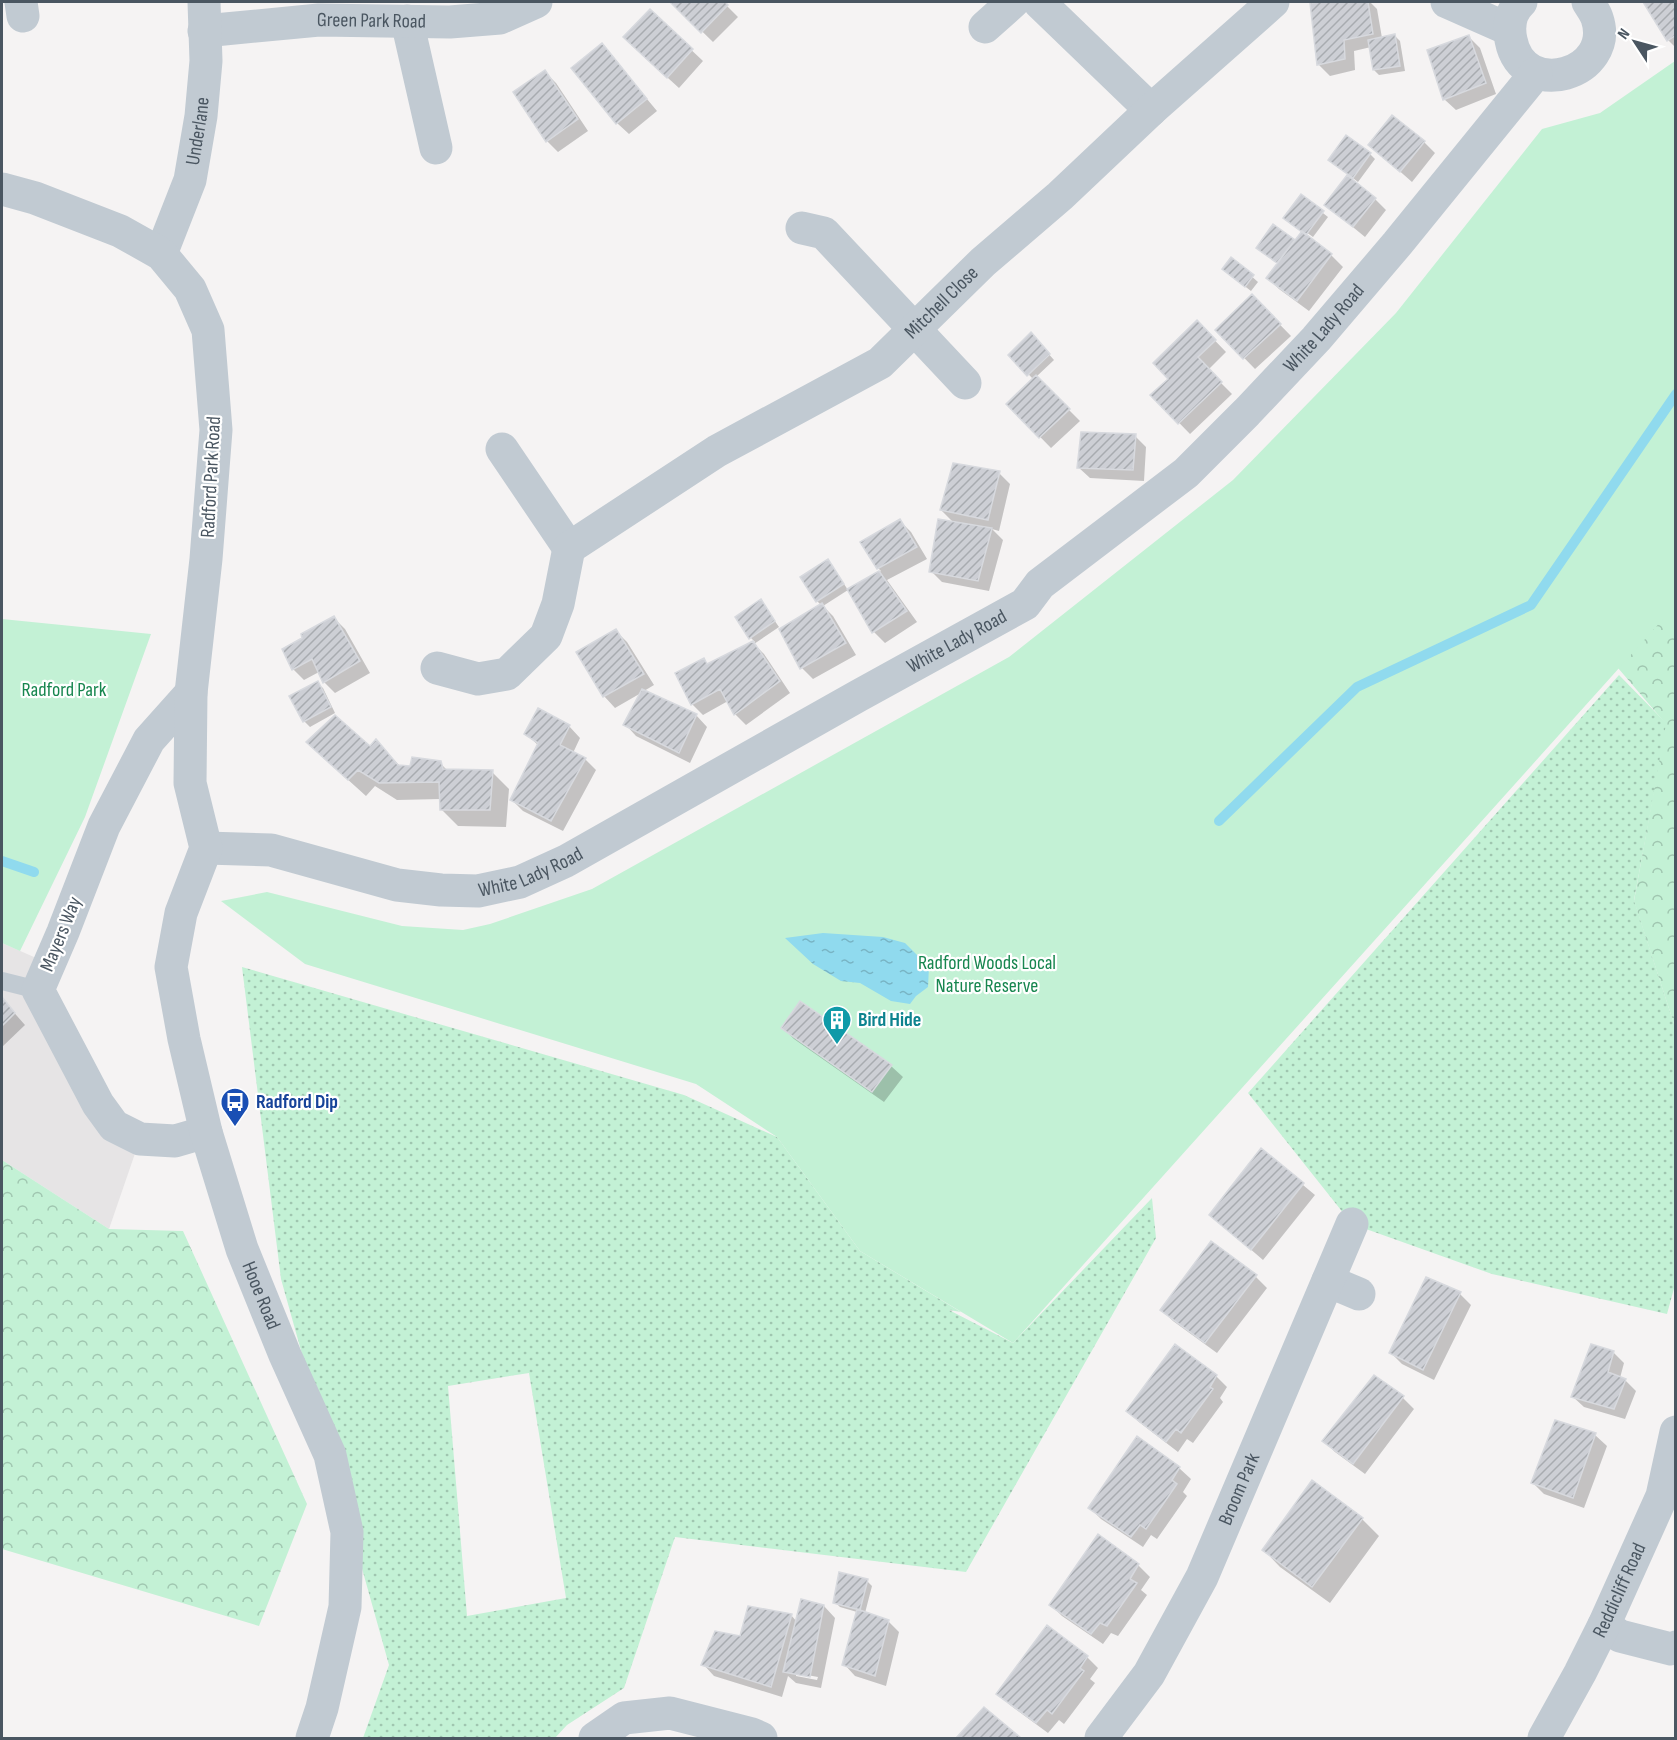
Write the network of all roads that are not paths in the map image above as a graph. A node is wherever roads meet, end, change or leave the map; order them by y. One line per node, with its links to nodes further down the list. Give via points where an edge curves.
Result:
1 (536, 2): 9 (street, Green Park Road, via 500,18)
2 (1013, 2): 10 (street)
3 (1039, 2): 12 (street)
4 (1273, 2): 12 (street, Mitchell Close)
5 (1447, 2): 7 (street)
6 (1588, 2): 11 (street, via 1599,28 1588,61 1573,72 1556,76)
7 (1514, 15): 11 (street, via 1513,50 1522,64)
8 (204, 16): 9 (street, Green Park Road); 16 (street, Underlane, via 206,61 190,180)
9 (407, 21): 13 (street)
10 (985, 27)
11 (1536, 73): 23 (street, White Lady Road, via 1316,339 1247,412 1186,473 1040,584 1025,604 566,861 520,882 478,891 441,890 397,885 271,850)
12 (1151, 110): 17 (street, Mitchell Close)
13 (436, 148)
14 (2, 189): 16 (street, Radford Park Road, via 120,231)
15 (802, 228): 17 (street, via 824,233)
16 (161, 254): 22 (street, Radford Park Road, via 190,289 208,330 216,430)
17 (915, 329): 18 (street); 20 (street, Mitchell Close, via 880,363 717,451)
18 (965, 383)
19 (502, 449): 20 (street)
20 (569, 548): 21 (street, via 558,604 546,636 507,674 478,679)
21 (437, 668)
22 (191, 693): 23 (street, Radford Park Road, via 190,783); 25 (street, Mayers Way, via 149,740 104,826)
23 (206, 848): 26 (street, Hooe Road, via 181,913 171,967)
24 (2, 981): 25 (lane)
25 (38, 990): 26 (street, Mayers Way, via 98,1104 114,1126 140,1139 175,1140)
26 (206, 1132): 33 (street, Hooe Road, via 242,1249 330,1455 347,1532 345,1607)
27 (1352, 1224): 28 (street, Broom Park)
28 (1328, 1281): 29 (street); 36 (street, Broom Park, via 1202,1577 1149,1674)
29 (1359, 1294)
30 (1676, 1432): 31 (street, Reddicliff Road, via 1662,1496)
31 (1604, 1625): 32 (street, via 1620,1636); 37 (street, Reddicliff Road)
32 (1676, 1647)
33 (312, 1738)
34 (595, 1738): 35 (street, via 624,1718 669,1713)
35 (761, 1738)
36 (1101, 1738)
37 (1544, 1738)

